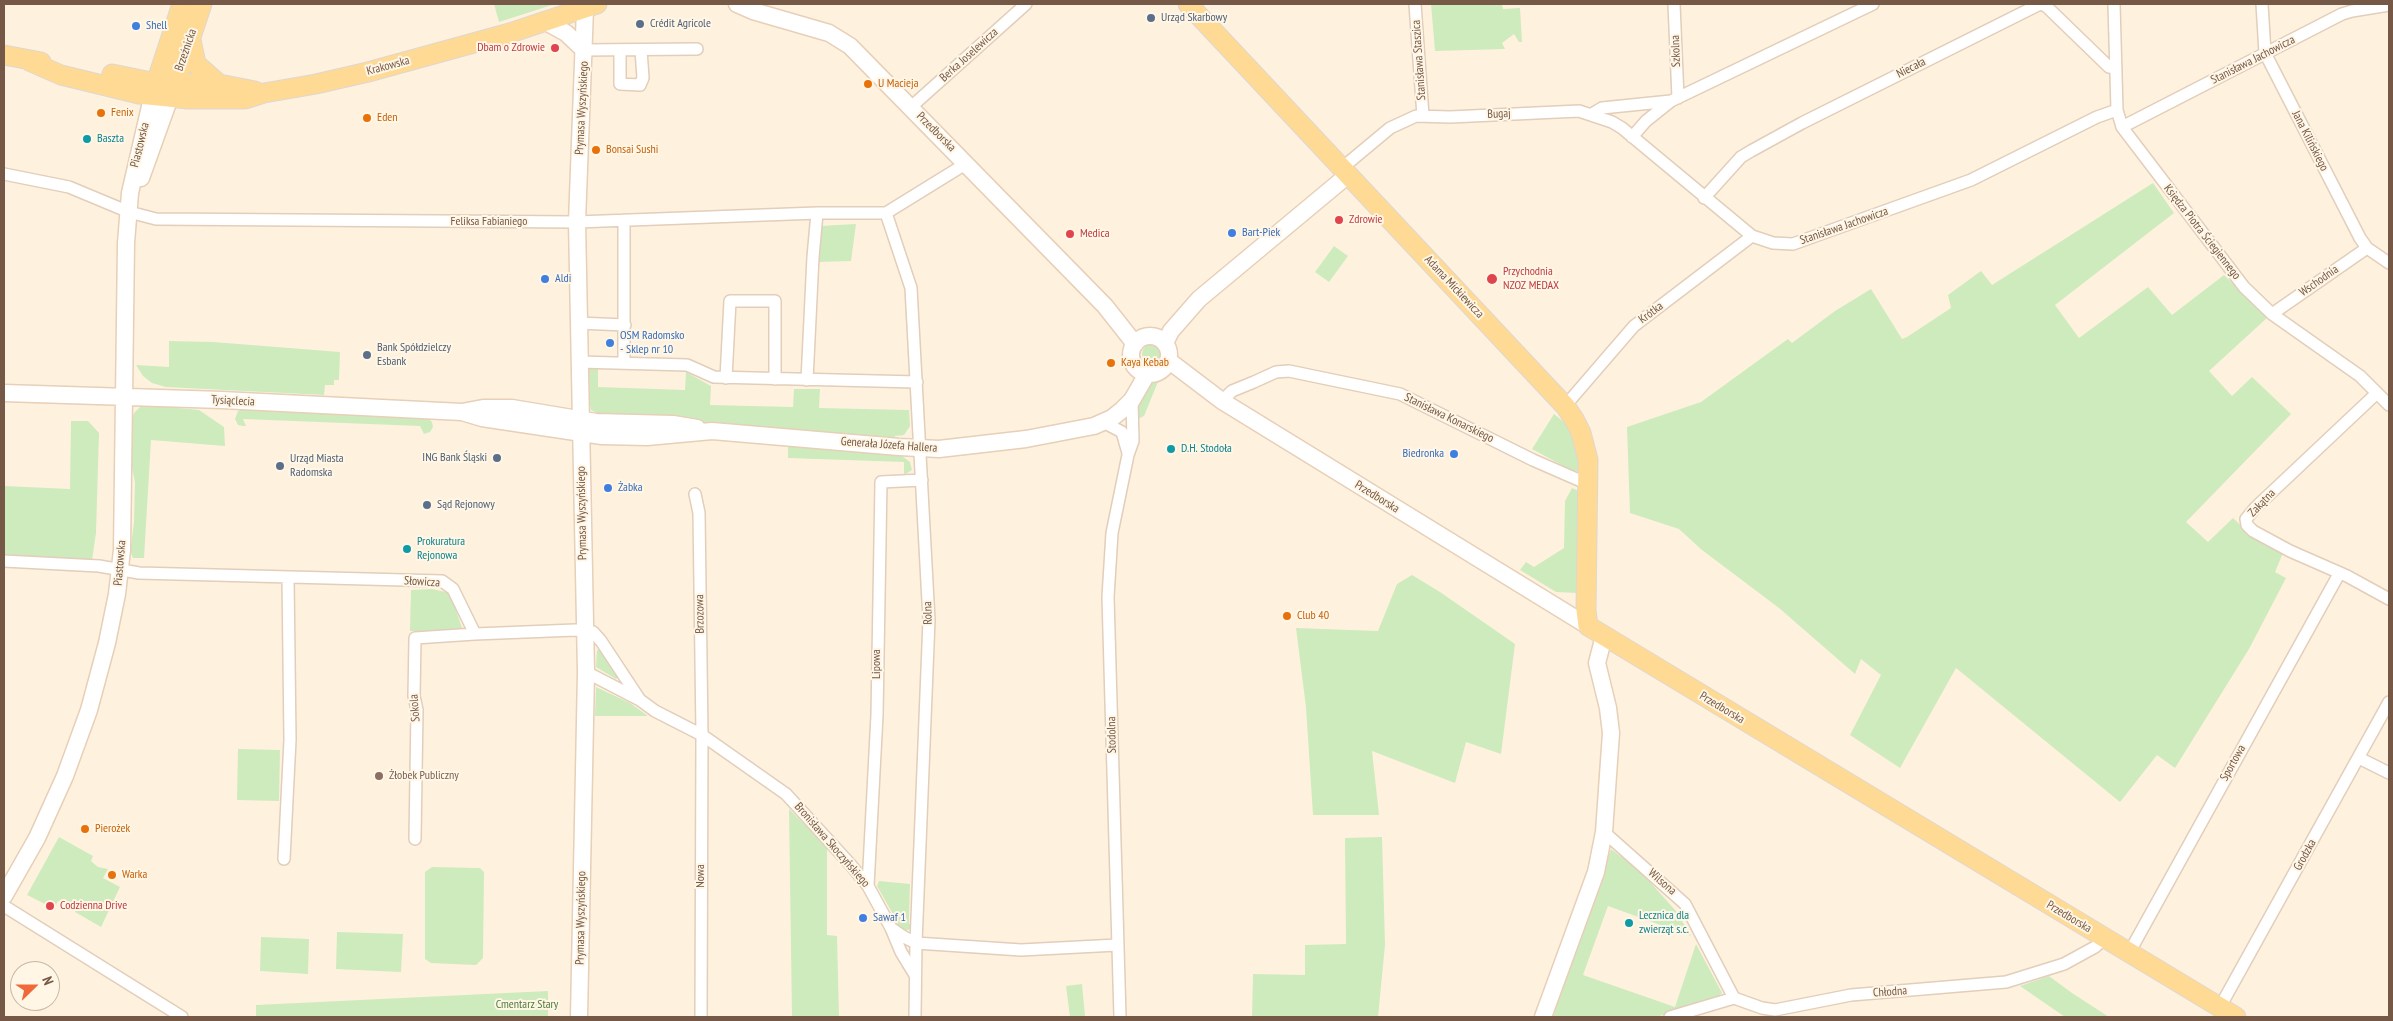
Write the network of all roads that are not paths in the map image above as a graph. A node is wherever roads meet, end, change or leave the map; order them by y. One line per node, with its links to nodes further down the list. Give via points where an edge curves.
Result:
1 (182, 4): 23 (main road, Brzeźnicka)
2 (202, 4): 14 (main road, Brzeźnicka)
3 (737, 4): 26 (street, Przedborska, via 753,12 830,33 842,40)
4 (1026, 4): 26 (street, Berka Joselewicza)
5 (1188, 4): 33 (main road, Adama Mickiewicza)
6 (1415, 4): 29 (street, Stanisława Staszica)
7 (1674, 4): 25 (street, Szkolna)
8 (1873, 4): 25 (street, Bugaj)
9 (2114, 4): 21 (street, Księdza Piotra Ściegiennego)
10 (2262, 4): 19 (street, Jana Kilińskiego)
11 (589, 5): 13 (main road, Krakowska); 16 (street, Prymasa Wyszyńskiego)
12 (2389, 5): 19 (street, Stanisława Jachowicza, via 2352,10)
13 (546, 22): 16 (street, via 566,33); 24 (main road, Krakowska, via 316,84)
14 (190, 39): 22 (main road, via 196,64); 23 (main road, Brzeźnicka, via 181,65)
15 (697, 49): 18 (street)
16 (584, 50): 17 (street); 40 (street, Prymasa Wyszyńskiego)
17 (620, 50): 18 (street); 18 (street, via 620,84 640,85 643,78)
18 (641, 50)
19 (2265, 53): 30 (street, Stanisława Jachowicza); 42 (street, Jana Kilińskiego)
20 (4, 56): 23 (main road, Krakowska, via 29,61 61,75 126,91)
21 (2116, 68): 27 (street, Księdza Piotra Ściegiennego); 35 (street, Niecała, via 2109,67 2046,6 2040,4 1751,151 1741,157)
22 (220, 84): 23 (main road, Krakowska); 24 (main road, Krakowska)
23 (163, 90): 24 (main road, Krakowska, via 245,99); 36 (street, Piastowska, via 132,174)
24 (264, 92)
25 (1674, 99): 28 (street, Bugaj, via 1602,108); 31 (street, Bugaj)
26 (912, 107): 32 (street, Przedborska)
27 (2117, 110): 30 (street, Księdza Piotra Ściegiennego); 41 (street, Stanisława Jachowicza, via 1971,180 1846,226 1793,244 1767,242)
28 (1592, 114): 29 (street, Bugaj, via 1560,111); 31 (street, Stanisława Jachowicza, via 1612,122)
29 (1423, 116): 33 (street, Bugaj, via 1408,118 1390,128)
30 (2122, 127): 44 (street, Księdza Piotra Ściegiennego, via 2244,287)
31 (1632, 136): 35 (street, Stanisława Jachowicza)
32 (967, 163): 38 (street); 47 (street, Przedborska, via 1105,306)
33 (1345, 171): 47 (street, Bugaj, via 1198,299 1180,309); 61 (main road, Adama Mickiewicza)
34 (4, 174): 36 (street, Feliksa Fabianiego, via 69,187)
35 (1704, 198): 41 (street, Stanisława Jachowicza)
36 (129, 210): 40 (street, Feliksa Fabianiego, via 156,220); 57 (street, Piastowska)
37 (817, 213): 38 (street, Feliksa Fabianiego); 39 (street, Feliksa Fabianiego); 53 (street)
38 (886, 213): 54 (street, Rolna, via 911,288)
39 (624, 220): 40 (street, Feliksa Fabianiego); 46 (street)
40 (577, 222): 45 (street, Prymasa Wyszyńskiego)
41 (1752, 236): 61 (street, Krótka, via 1634,326)
42 (2367, 248): 43 (street, Jana Kilińskiego); 44 (street, Wschodnia)
43 (2389, 263)
44 (2272, 314): 56 (street, Księdza Piotra Ściegiennego, via 2360,376)
45 (578, 323): 46 (street); 48 (street, Prymasa Wyszyńskiego)
46 (625, 325): 49 (street)
47 (1150, 340): 50 (street, via 1169,354); 50 (street, via 1131,352 1131,358)
48 (578, 362): 49 (street); 63 (street, Prymasa Wyszyńskiego)
49 (624, 363): 51 (street, via 688,365 714,377)
50 (1153, 368): 58 (street, Przedborska); 59 (street, Generała Józefa Hallera); 62 (street, via 1136,375)
51 (726, 378): 52 (street); 52 (street, via 730,301 775,301)
52 (775, 380): 53 (street)
53 (807, 380): 54 (street)
54 (917, 382): 64 (street, Rolna)
55 (4, 393): 57 (street, Tysiąclecia)
56 (2377, 393): 60 (street, Księdza Piotra Ściegiennego); 71 (street, Zakątna, via 2246,519 2253,531)
57 (125, 397): 63 (street, Tysiąclecia, via 462,412 512,408); 70 (street, Piastowska)
58 (1217, 398): 67 (street, Stanisława Konarskiego, via 1276,372 1376,388 1412,399); 74 (street, Przedborska)
59 (1132, 400): 62 (street, Generała Józefa Hallera); 65 (street, Stodolna, via 1134,432)
60 (2389, 405)
61 (1565, 406): 67 (main road, Adama Mickiewicza, via 1582,433)
62 (1103, 422): 64 (street, Generała Józefa Hallera, via 1032,438); 65 (street, Stodolna, via 1122,432)
63 (581, 426): 64 (street, Generała Józefa Hallera, via 607,422 673,424 703,431); 75 (street, Prymasa Wyszyńskiego)
64 (921, 449): 66 (street, Rolna)
65 (1128, 455): 93 (street, Stodolna, via 1112,533 1108,597)
66 (922, 480): 87 (street, Lipowa, via 881,482 877,715); 92 (street, Rolna, via 929,620)
67 (1588, 484): 74 (main road, Adama Mickiewicza)
68 (695, 494): 81 (street, Brzozowa, via 699,513)
69 (4, 561): 70 (street, Słowicza)
70 (121, 570): 72 (street, Słowicza); 88 (street, Piastowska, via 108,643 89,710 53,805)
71 (2339, 574): 73 (street, Zakątna); 94 (street, Sportowa)
72 (288, 578): 76 (street, Słowicza, via 442,582 453,589); 86 (street, via 290,740)
73 (2389, 599)
74 (1588, 626): 77 (main road, Przedborska)
75 (585, 630): 76 (street); 78 (street, Prymasa Wyszyńskiego); 79 (street, Bronisława Skoczyńskiego, via 593,632 602,641)
76 (475, 634): 85 (street, Sokola, via 414,638 417,710)
77 (1604, 636): 84 (street, via 1597,663 1611,733); 91 (main road, Przedborska)
78 (586, 672): 79 (street, Bronisława Skoczyńskiego); 99 (street, Prymasa Wyszyńskiego)
79 (640, 700): 81 (street, Bronisława Skoczyńskiego, via 655,712)
80 (2389, 702): 82 (street, Grodzka)
81 (702, 735): 87 (street, Bronisława Skoczyńskiego, via 786,794); 100 (street, Nowa)
82 (2359, 758): 83 (street); 97 (street, Grodzka)
83 (2389, 773)
84 (1604, 832): 96 (street, Wilsona, via 1686,904); 103 (street, via 1596,872)
85 (415, 839)
86 (284, 859)
87 (868, 886): 90 (street, Bronisława Skoczyńskiego)
88 (4, 896)
89 (4, 906): 98 (street)
90 (891, 928): 92 (street); 95 (street, Bronisława Skoczyńskiego)
91 (2105, 938): 94 (main road, Przedborska); 96 (street, Chłodna, via 2096,947 2064,964 2006,982 1851,995 1776,1010)
92 (916, 943): 93 (street, via 1021,950); 95 (street, Rolna)
93 (1117, 945): 102 (street, Stodolna)
94 (2130, 953): 97 (main road, Przedborska)
95 (916, 976): 101 (street, Rolna)
96 (1734, 998): 104 (street)
97 (2220, 1007): 105 (main road, Przedborska)
98 (182, 1017)
99 (578, 1017)
100 (701, 1017)
101 (915, 1017)
102 (1120, 1017)
103 (1543, 1017)
104 (1670, 1017)
105 (2236, 1017)

